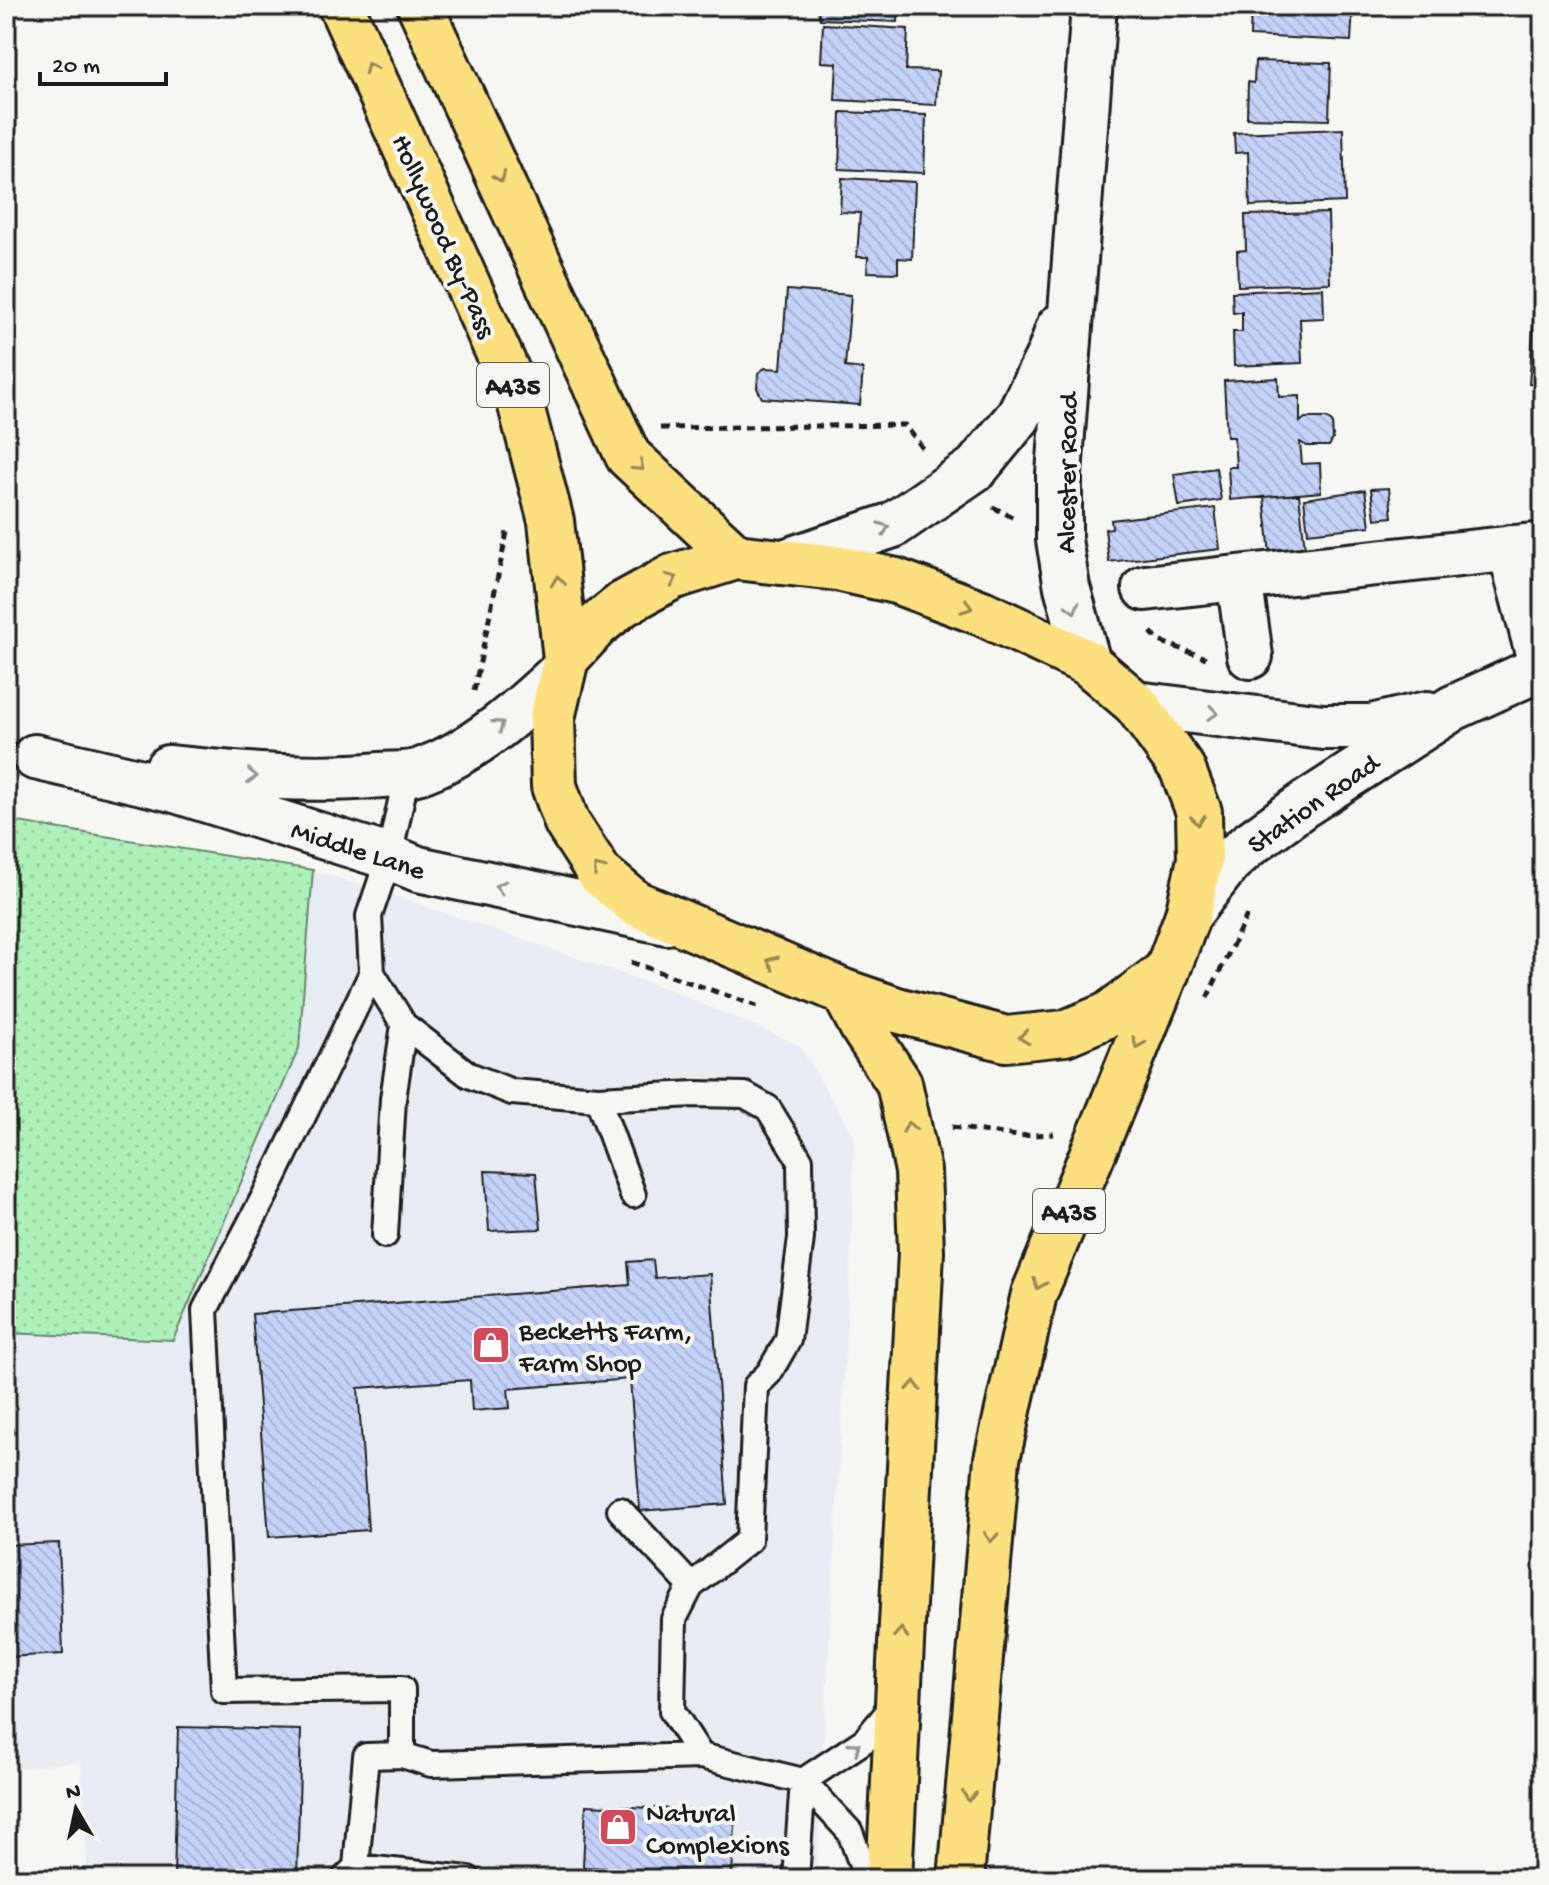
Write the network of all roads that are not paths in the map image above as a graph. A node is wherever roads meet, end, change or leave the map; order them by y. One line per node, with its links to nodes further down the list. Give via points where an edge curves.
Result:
1 (341, 6): 12 (highway, Hollywood By-Pass / A435, one-way to 1, via 551,521 519,398)
2 (420, 6): 6 (highway, A435, one-way to 6, via 628,456)
3 (1094, 6): 4 (street, Alcester Road)
4 (1075, 281): 7 (street, Alcester Road, one-way to 4, via 893,525 976,468 1018,417 1050,353); 11 (street, Alcester Road, one-way to 11, via 1059,474 1059,540)
5 (1527, 546): 8 (street); 13 (street)
6 (736, 557): 7 (highway); 12 (highway, one-way to 6, via 597,625 623,604 672,577)
7 (784, 562): 11 (highway, one-way to 11, via 896,581 982,613)
8 (1239, 578): 9 (street); 10 (street)
9 (1145, 588)
10 (1250, 656)
11 (1088, 663): 14 (highway)
12 (564, 665): 17 (street, Middle Lane, one-way to 12, via 462,753 523,707); 20 (highway, one-way to 12, via 635,903 600,874 567,823 554,786 552,718)
13 (1542, 667): 15 (street, Station Road)
14 (1136, 704): 15 (street, Station Road, one-way to 15, via 1323,727 1371,727); 19 (highway, one-way to 19, via 1182,768 1199,812 1200,859)
15 (1453, 708): 19 (street, Station Road, via 1248,845)
16 (21, 756): 17 (street, Middle Lane, one-way to 17, via 262,777); 18 (street, Middle Lane, via 172,789)
17 (407, 773): 18 (lane)
18 (389, 857): 20 (street, Middle Lane, one-way to 18, via 418,869); 22 (lane, via 369,916)
19 (1188, 915): 21 (highway)
20 (686, 926): 23 (highway, one-way to 20)
21 (1167, 971): 23 (highway, one-way to 23, via 1108,1015 1065,1033 1006,1039); 39 (highway, A435, one-way to 39, via 1034,1294 997,1459)
22 (372, 973): 24 (lane); 31 (lane, via 205,1310 224,1691 402,1689)
23 (844, 992): 30 (highway, one-way to 23, via 921,1252 918,1171 899,1083)
24 (404, 1025): 25 (lane, via 469,1075 512,1092); 27 (lane, via 393,1099)
25 (598, 1099): 26 (lane); 29 (lane, via 745,1095 768,1108 800,1160 801,1238 788,1340 756,1386 749,1540)
26 (633, 1195)
27 (385, 1235)
28 (620, 1510): 29 (lane)
29 (691, 1586): 32 (lane, via 674,1619 672,1711)
30 (897, 1701): 33 (lane, one-way to 30, via 865,1740); 38 (highway)
31 (402, 1755): 32 (lane, via 431,1764); 34 (lane, via 366,1756)
32 (701, 1756): 33 (lane)
33 (803, 1781): 36 (lane); 37 (lane, via 850,1832)
34 (350, 1873): 35 (lane)
35 (468, 1879)
36 (796, 1879)
37 (867, 1879)
38 (889, 1879)
39 (961, 1879)

